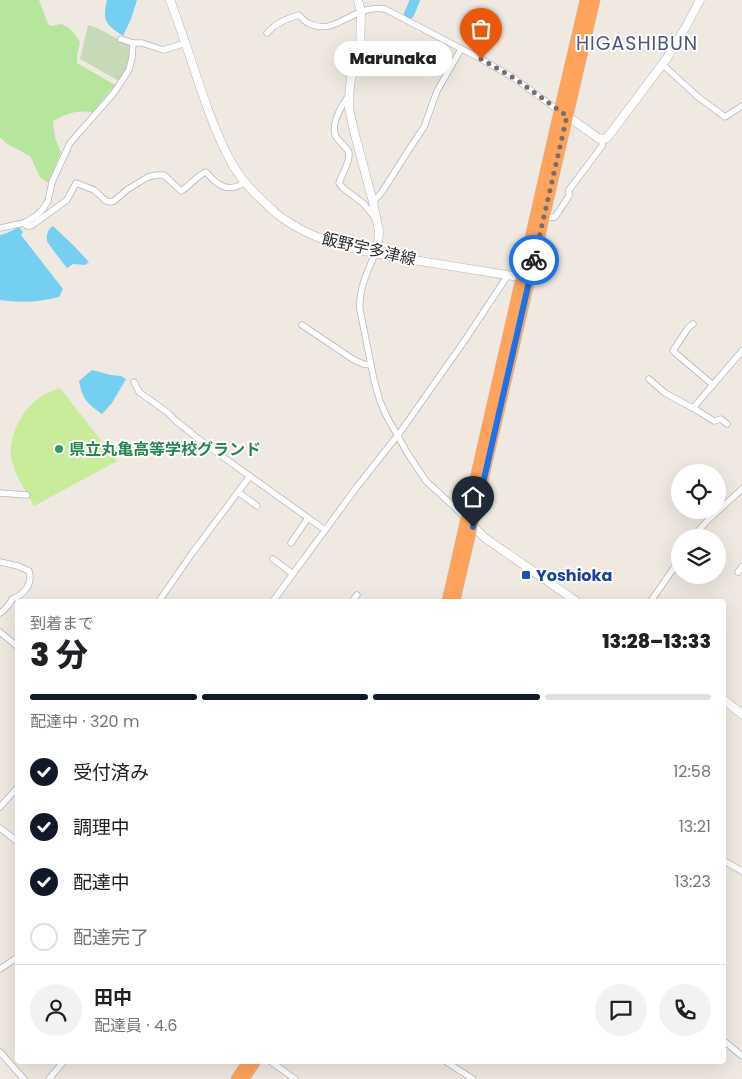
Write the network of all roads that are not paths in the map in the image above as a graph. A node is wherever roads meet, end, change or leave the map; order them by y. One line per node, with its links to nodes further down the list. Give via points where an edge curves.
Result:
1 (170, 0): 10 (main road, 飯野宇多津線)
2 (358, 0): 6 (main road)
3 (586, 0): 15 (highway)
4 (595, 0): 15 (highway)
5 (700, 0): 12 (main road)
6 (361, 12): 7 (street, via 333,26 321,27 307,23 299,16 286,19); 11 (street, via 385,8); 13 (main road, via 360,55 351,78)
7 (267, 33)
8 (121, 39): 9 (street)
9 (133, 43): 10 (street, via 163,50); 21 (street, via 129,70 113,94 70,143 52,182 48,201 36,216)
10 (186, 43): 17 (main road, 飯野宇多津線, via 214,127)
11 (461, 49): 15 (street, via 514,78); 18 (street, via 436,91 424,127)
12 (662, 64): 14 (street, via 725,117); 16 (main road, via 607,138)
13 (349, 97): 18 (main road, via 351,118); 20 (street, via 338,114 335,128 336,137 349,153 339,183)
14 (742, 106)
15 (563, 114): 16 (main road); 19 (highway); 25 (highway)
16 (603, 139): 19 (street, via 602,146 569,190 570,196 555,216)
17 (244, 182): 21 (street, via 236,188 228,188 206,172 181,192 164,175 156,175 110,202 94,190 76,183 67,200 51,213 31,226); 23 (main road, 飯野宇多津線, via 277,214 299,228 334,244)
18 (374, 202): 20 (main road)
19 (544, 218): 25 (highway)
20 (377, 220): 23 (main road, via 379,231)
21 (24, 223): 22 (street)
22 (0, 228)
23 (375, 253): 24 (main road, 飯野宇多津線); 29 (street, via 359,302)
24 (508, 275): 25 (main road, 飯野宇多津線); 35 (street)
25 (525, 278): 43 (highway, via 493,433)
26 (693, 324): 32 (street, via 673,351)
27 (302, 325): 29 (street, via 354,360)
28 (742, 351): 32 (street)
29 (370, 365): 35 (street, via 382,408)
30 (649, 379): 33 (street, via 665,393)
31 (134, 382): 36 (street, via 139,392)
32 (713, 384): 33 (street)
33 (693, 408): 34 (street)
34 (728, 424)
35 (398, 435): 43 (street, via 426,482); 45 (street)
36 (250, 476): 38 (street); 42 (street)
37 (742, 489): 44 (street)
38 (238, 492): 41 (street); 52 (street)
39 (0, 493): 40 (street)
40 (27, 495)
41 (257, 506)
42 (308, 518): 45 (street); 46 (street)
43 (470, 523): 55 (highway); 56 (highway); 57 (main road, via 485,538)
44 (700, 529)
45 (325, 530): 50 (street)
46 (291, 543)
47 (274, 559): 50 (street)
48 (0, 562): 59 (street, via 29,571 31,578 24,592 12,599 6,610)
49 (671, 572): 58 (street)
50 (293, 574): 53 (street)
51 (358, 595): 54 (street)
52 (160, 599)
53 (274, 599)
54 (354, 599)
55 (448, 599)
56 (455, 599)
57 (573, 599)
58 (651, 599)
59 (0, 613)
60 (0, 632): 61 (street)
61 (15, 644)
62 (726, 702): 63 (main road)
63 (742, 714)
64 (15, 790): 65 (street)
65 (0, 808)
66 (0, 828): 67 (street)
67 (15, 840)
68 (726, 862): 69 (street)
69 (742, 871)
70 (15, 958): 71 (street)
71 (0, 969)
72 (726, 1044): 74 (street)
73 (0, 1052): 80 (street)
74 (742, 1056)
75 (62, 1064): 81 (street)
76 (246, 1064): 82 (highway)
77 (254, 1064): 83 (highway)
78 (274, 1064): 84 (street)
79 (450, 1064): 85 (street)
80 (24, 1079)
81 (49, 1079)
82 (236, 1079)
83 (244, 1079)
84 (295, 1079)
85 (473, 1079)

